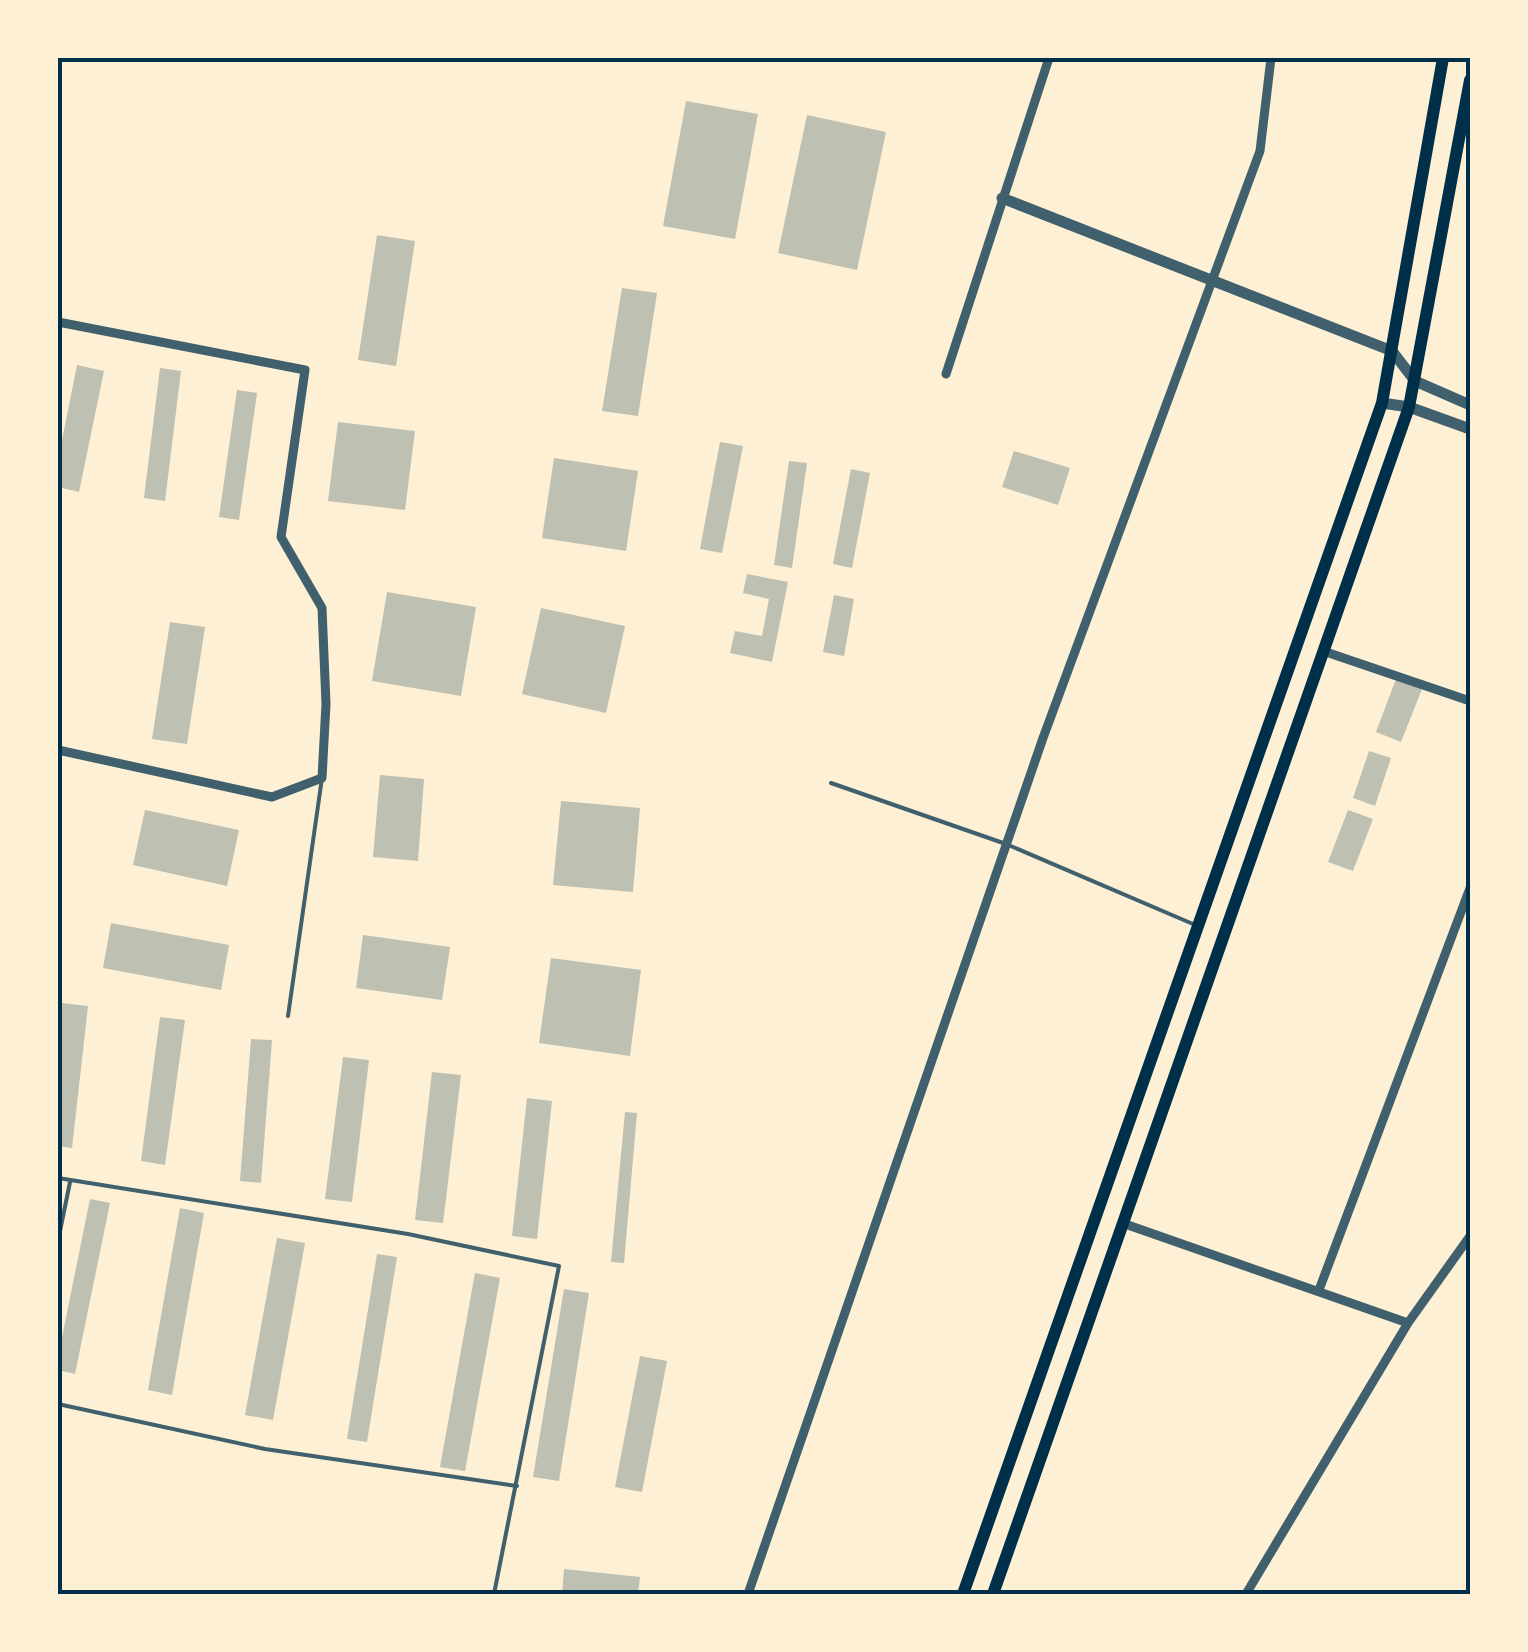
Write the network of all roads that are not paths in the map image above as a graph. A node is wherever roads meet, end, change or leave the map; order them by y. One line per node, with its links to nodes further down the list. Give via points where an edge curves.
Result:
1 (1049, 58): 5 (street)
2 (1271, 58): 6 (street, via 1260,151)
3 (1443, 58): 8 (main road)
4 (1470, 80): 10 (main road)
5 (1002, 198): 6 (street); 9 (street)
6 (1210, 280): 8 (street); 20 (street)
7 (58, 322): 18 (street, via 305,370 280,537 322,608)
8 (1392, 351): 10 (street); 11 (main road)
9 (946, 374)
10 (1415, 381): 12 (street); 13 (main road)
11 (1382, 403): 13 (street); 22 (main road)
12 (1470, 405)
13 (1409, 406): 14 (street); 15 (main road)
14 (1470, 429)
15 (1323, 651): 16 (street); 26 (main road)
16 (1470, 701)
17 (58, 750): 18 (street, via 272,797)
18 (322, 778): 23 (lane)
19 (831, 783): 20 (lane)
20 (1006, 844): 22 (lane); 34 (street)
21 (1470, 888): 29 (street)
22 (1197, 926): 35 (main road)
23 (288, 1016)
24 (58, 1178): 25 (lane)
25 (70, 1180): 28 (lane); 32 (lane, via 408,1234 558,1266)
26 (1124, 1224): 29 (street); 36 (main road)
27 (1470, 1236): 30 (street)
28 (58, 1241)
29 (1320, 1290): 30 (street)
30 (1408, 1323): 37 (street)
31 (58, 1404): 32 (lane, via 266,1449)
32 (517, 1486): 33 (lane)
33 (494, 1594)
34 (748, 1594)
35 (963, 1594)
36 (993, 1594)
37 (1246, 1594)

